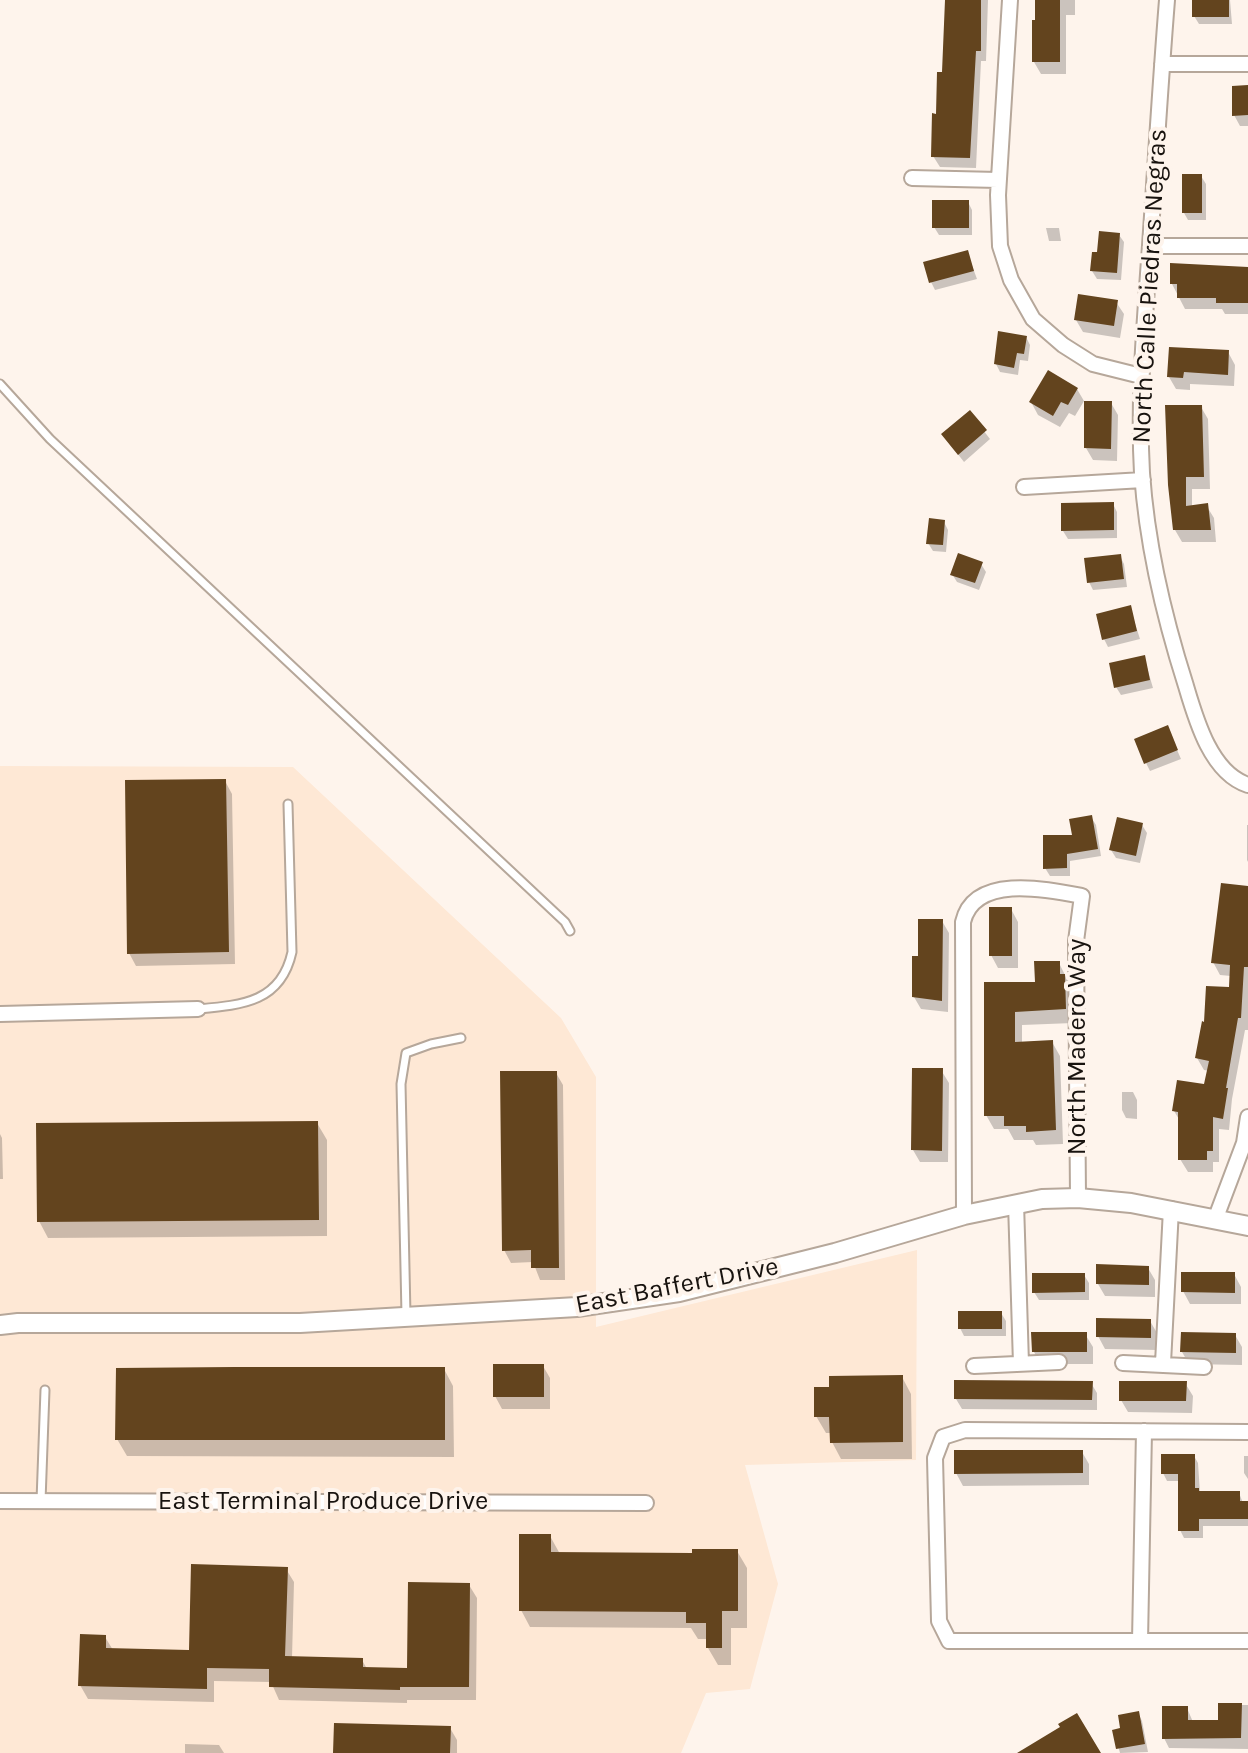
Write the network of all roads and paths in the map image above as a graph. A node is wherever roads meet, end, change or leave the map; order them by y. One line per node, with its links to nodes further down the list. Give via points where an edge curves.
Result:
1 (1010, 0): 6 (street)
2 (1167, 0): 3 (street, North Calle Piedras Negras)
3 (1162, 64): 4 (street); 7 (street, North Calle Piedras Negras)
4 (1248, 64)
5 (912, 178): 6 (street)
6 (998, 180): 9 (street, via 1000,246 1033,319 1093,364)
7 (1150, 246): 8 (street); 9 (street, North Calle Piedras Negras)
8 (1248, 246)
9 (1141, 376): 11 (street, North Calle Piedras Negras)
10 (0, 384): 15 (lane, via 50,439)
11 (1143, 480): 12 (street); 13 (street, North Calle Piedras Negras, via 1153,560 1195,717 1217,760 1235,781)
12 (1024, 487)
13 (1248, 785)
14 (288, 804): 16 (lane, via 289,967 264,996)
15 (570, 931)
16 (198, 1009): 17 (street)
17 (0, 1014)
18 (461, 1038): 26 (lane, via 406,1053 401,1084)
19 (1248, 1117): 24 (street, via 1244,1143)
20 (1078, 1198): 21 (street, East Baffert Drive); 22 (street, East Baffert Drive); 23 (street, North Madero Way, via 1076,941 1082,896 1006,889 976,898 966,910 962,936)
21 (1016, 1203): 23 (street, East Baffert Drive); 31 (street)
22 (1171, 1209): 24 (street, East Baffert Drive); 30 (street)
23 (964, 1215): 26 (street, East Baffert Drive, via 679,1292 577,1307)
24 (1215, 1220): 25 (street, East Baffert Drive)
25 (1248, 1226)
26 (406, 1317): 27 (street, East Baffert Drive)
27 (0, 1325)
28 (1059, 1362): 31 (street)
29 (1123, 1363): 30 (street)
30 (1163, 1363): 33 (street)
31 (1021, 1364): 32 (street)
32 (974, 1366)
33 (1204, 1367)
34 (45, 1390): 38 (lane)
35 (1144, 1431): 36 (street); 40 (street); 40 (street, via 965,1430 943,1437 935,1458 939,1621 949,1641)
36 (1248, 1432)
37 (0, 1501): 38 (street, East Terminal Produce Drive)
38 (41, 1501): 39 (street, East Terminal Produce Drive)
39 (646, 1503)
40 (1140, 1641): 41 (street)
41 (1248, 1641)

